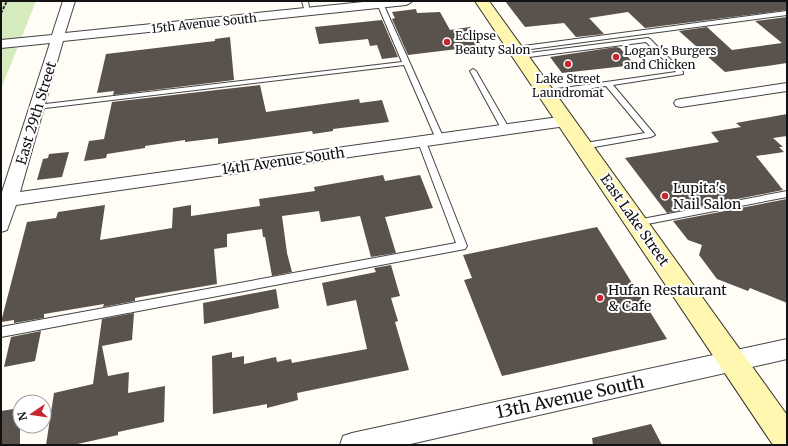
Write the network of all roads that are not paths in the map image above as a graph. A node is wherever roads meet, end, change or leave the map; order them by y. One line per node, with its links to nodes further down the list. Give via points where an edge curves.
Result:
1 (70, 1): 7 (street, East 29th Street)
2 (406, 1): 4 (street, 15th Avenue South)
3 (482, 1): 9 (main road, East Lake Street)
4 (380, 2): 5 (street, 15th Avenue South); 10 (lane)
5 (307, 6): 7 (street, 15th Avenue South)
6 (787, 13): 9 (lane)
7 (59, 38): 8 (street, 15th Avenue South); 16 (street, East 29th Street)
8 (1, 44)
9 (518, 52): 12 (lane, via 648,40 681,73); 14 (main road, East Lake Street)
10 (406, 63): 16 (lane); 19 (lane)
11 (473, 71): 18 (lane)
12 (608, 84): 14 (lane); 21 (lane, via 651,135)
13 (787, 87): 15 (street)
14 (546, 93): 17 (main road, East Lake Street)
15 (681, 103)
16 (37, 107): 23 (street, East 29th Street)
17 (566, 121): 18 (street, 14th Avenue South); 21 (main road, East Lake Street)
18 (506, 130): 19 (street, 14th Avenue South)
19 (440, 139): 20 (street, 14th Avenue South)
20 (422, 142): 23 (street, 14th Avenue South); 26 (lane, via 462,246)
21 (583, 146): 24 (main road, East Lake Street)
22 (787, 194): 24 (lane)
23 (5, 200): 25 (street, East 29th Street)
24 (637, 223): 28 (main road, East Lake Street)
25 (1, 225)
26 (1, 332)
27 (787, 349): 28 (street, 13th Avenue South)
28 (732, 361): 29 (main road, East Lake Street); 30 (street, 13th Avenue South)
29 (787, 440)
30 (358, 444)

